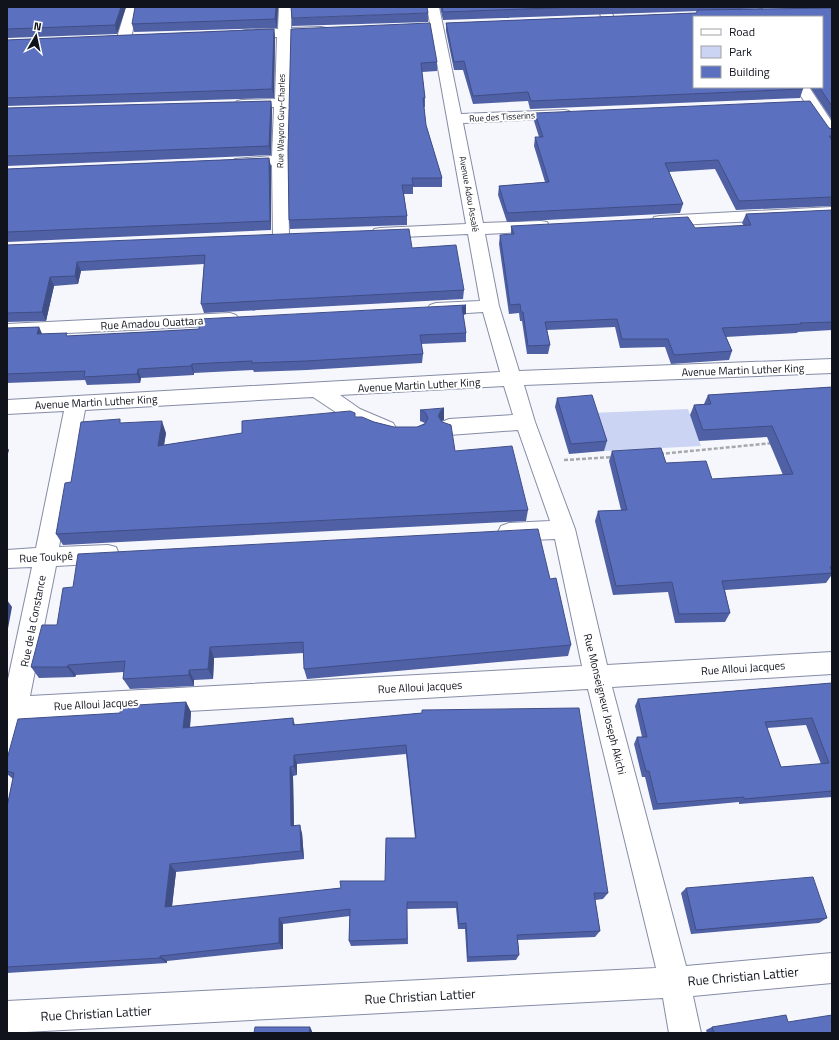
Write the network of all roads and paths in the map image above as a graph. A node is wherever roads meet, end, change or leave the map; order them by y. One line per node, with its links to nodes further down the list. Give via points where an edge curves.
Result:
1 (132, 7): 11 (street)
2 (285, 7): 9 (street, Rue Wayoro Guy-Charles)
3 (433, 7): 20 (street, Avenue Adou Assalé)
4 (603, 7): 6 (street)
5 (624, 19): 6 (street)
6 (609, 20): 7 (street)
7 (593, 21)
8 (337, 31): 9 (street)
9 (284, 32): 10 (street); 15 (street, Rue Wayoro Guy-Charles)
10 (230, 34)
11 (124, 38): 12 (street); 13 (street)
12 (139, 38)
13 (108, 39)
14 (803, 88): 16 (street)
15 (282, 103): 18 (street); 22 (street, Rue Wayoro Guy-Charles)
16 (813, 103): 17 (street); 21 (street)
17 (797, 104)
18 (227, 105)
19 (574, 113): 20 (street, Rue des Tisserins)
20 (455, 119): 27 (street, Avenue Adou Assalé)
21 (832, 133)
22 (280, 160): 23 (street); 29 (street, Rue Wayoro Guy-Charles)
23 (225, 162)
24 (832, 212): 25 (street)
25 (642, 221)
26 (555, 226): 27 (street)
27 (476, 230): 28 (street); 30 (street, Avenue Adou Assalé)
28 (367, 233)
29 (281, 236)
30 (490, 306): 31 (street); 35 (street, Avenue Adou Assalé)
31 (418, 310)
32 (244, 319): 33 (street, Rue Amadou Ouattara)
33 (7, 330)
34 (832, 366): 35 (street, Avenue Martin Luther King)
35 (512, 380): 36 (street, Avenue Martin Luther King); 39 (street, Rue Monseigneur Joseph Akichi)
36 (317, 390): 37 (street, Avenue Martin Luther King); 41 (street, via 367,421 393,429)
37 (76, 403): 38 (street, Avenue Martin Luther King); 49 (street, Rue de la Constance)
38 (7, 407)
39 (525, 422): 40 (street); 45 (street, Rue Monseigneur Joseph Akichi)
40 (449, 427)
41 (405, 429)
42 (780, 443): 43 (path)
43 (657, 454)
44 (618, 456): 45 (path)
45 (540, 462): 46 (street, Rue Monseigneur Joseph Akichi)
46 (564, 529): 47 (street); 52 (street, Rue Monseigneur Joseph Akichi)
47 (492, 533)
48 (126, 553): 49 (street, Rue Toukpê)
49 (46, 557): 50 (street, Rue Toukpê); 53 (street, Rue de la Constance)
50 (7, 559)
51 (832, 663): 52 (street, Rue Alloui Jacques)
52 (597, 677): 53 (street, Rue Alloui Jacques); 56 (street, Rue Monseigneur Joseph Akichi)
53 (11, 709): 54 (street, Rue de la Constance)
54 (7, 744)
55 (832, 968): 56 (street, Rue Christian Lattier)
56 (675, 982): 57 (street, Rue Christian Lattier); 58 (street, Rue Monseigneur Joseph Akichi)
57 (7, 1017)
58 (685, 1033)

